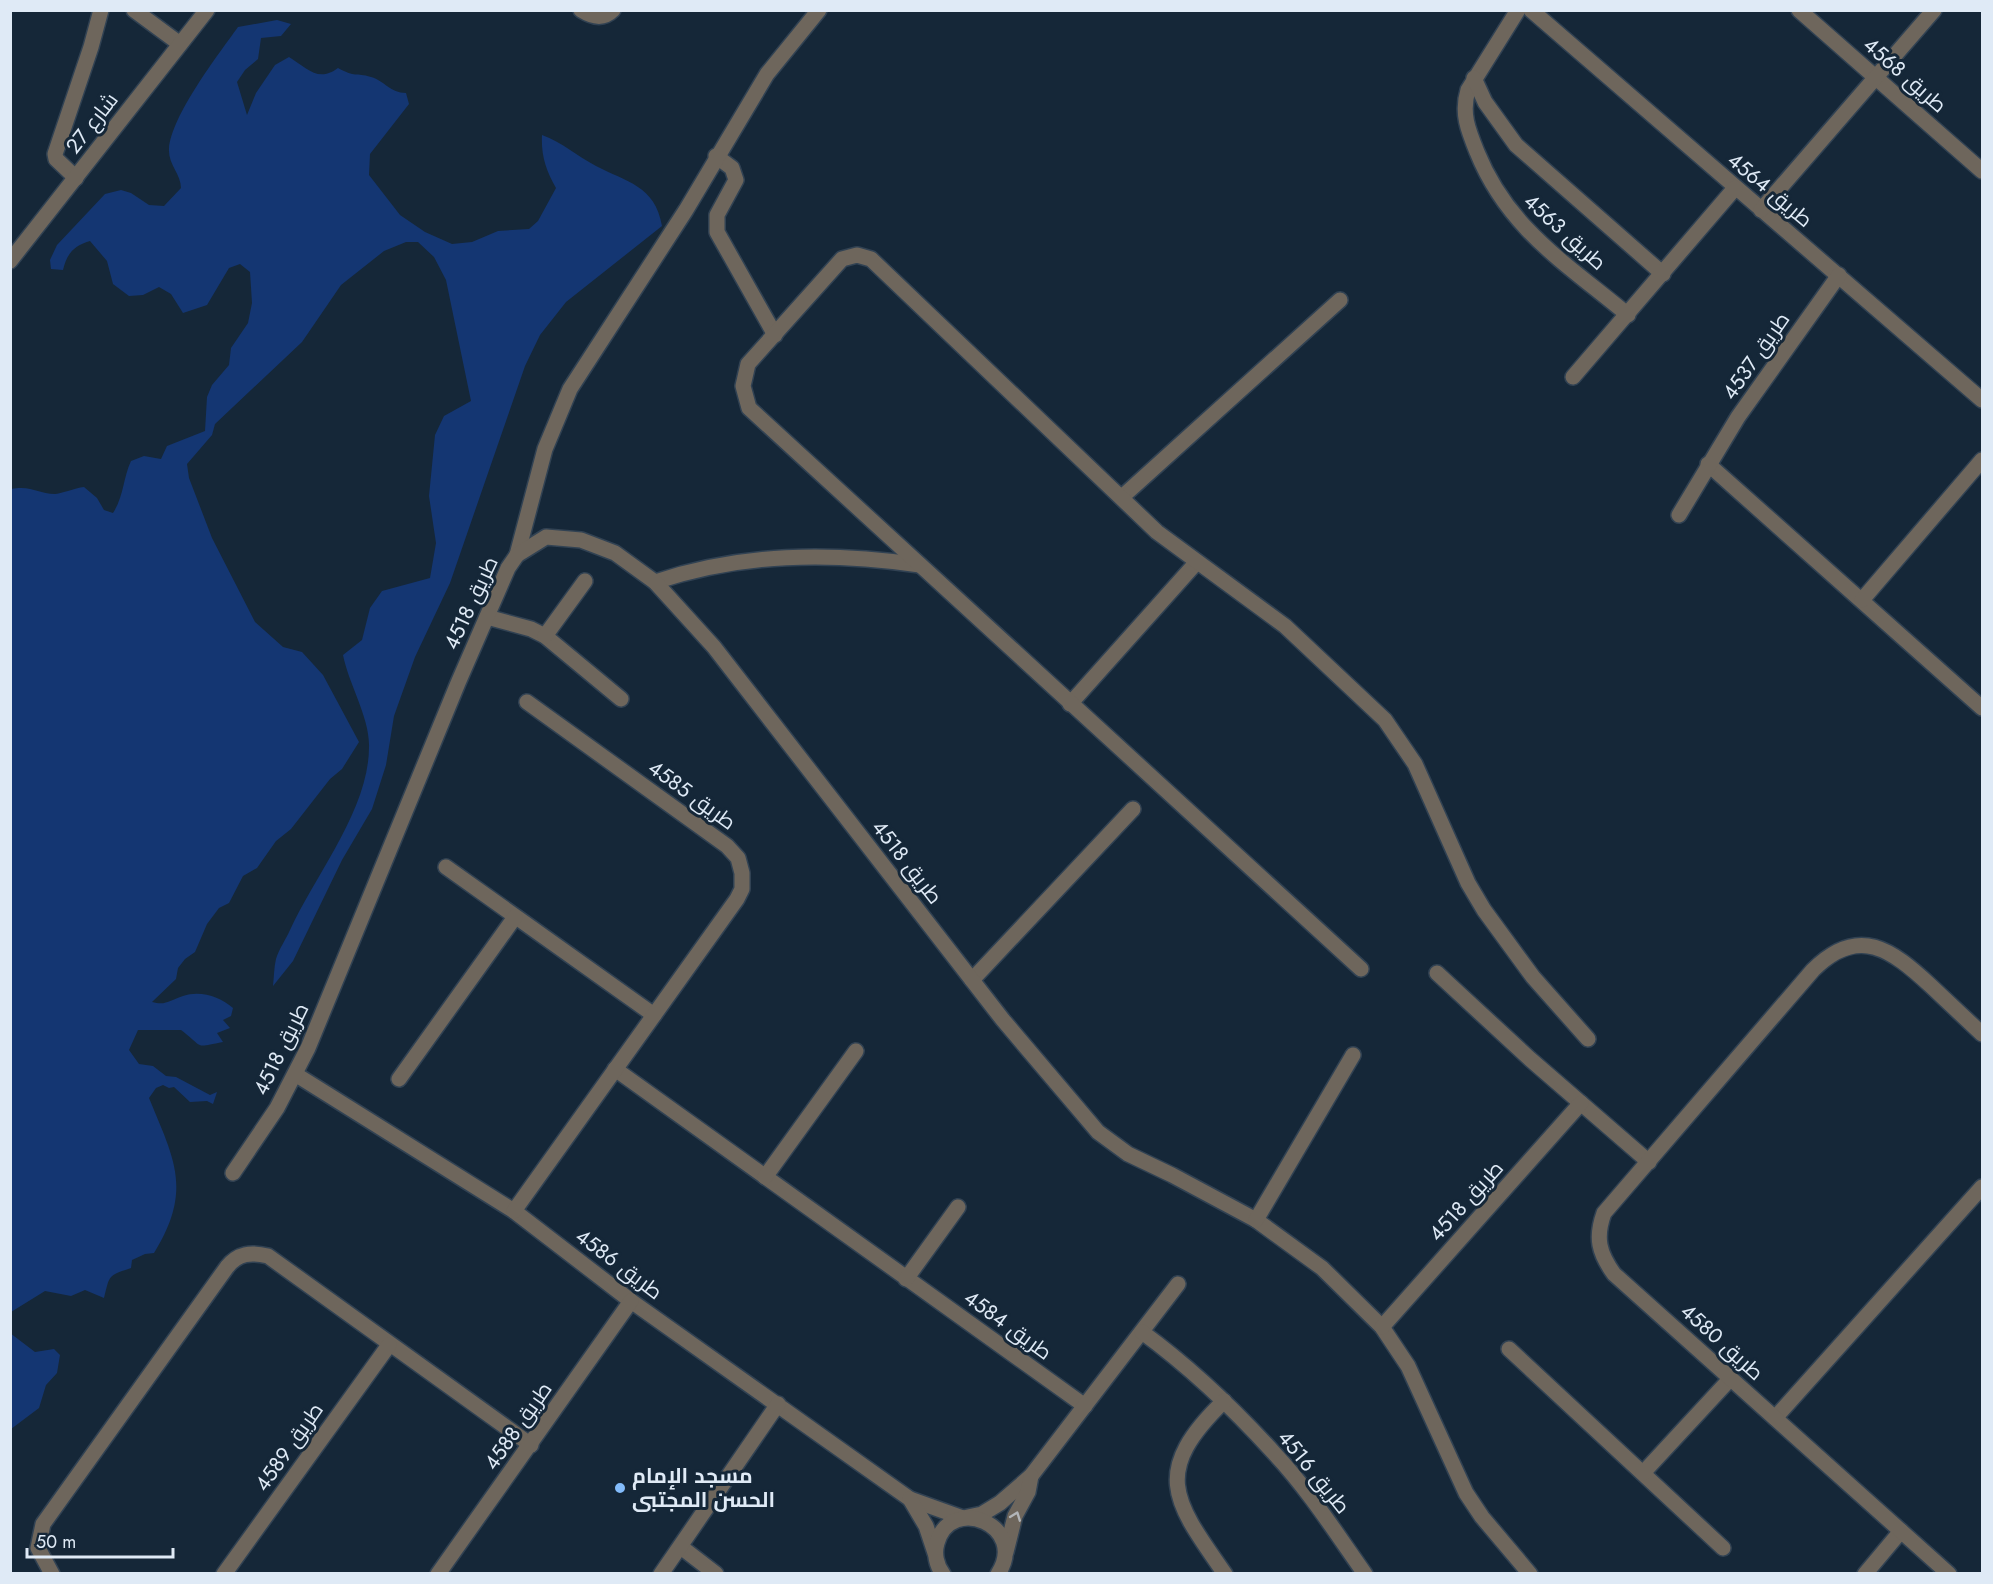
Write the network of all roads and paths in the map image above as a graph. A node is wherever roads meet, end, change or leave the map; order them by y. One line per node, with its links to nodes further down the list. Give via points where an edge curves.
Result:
1 (101, 10): 16 (street, via 55,154)
2 (134, 10): 11 (street)
3 (207, 10): 11 (street, شارع 27)
4 (581, 10): 5 (street, via 600,17)
5 (613, 10)
6 (819, 10): 14 (street, via 767,74)
7 (1518, 10): 13 (street, طريق 4563)
8 (1531, 10): 17 (street, طريق 4564)
9 (1799, 10): 12 (street, طريق 4568)
10 (1934, 10): 12 (street)
11 (180, 44): 16 (street, شارع 27)
12 (1875, 77): 15 (street, طريق 4568); 18 (street)
13 (1474, 78): 20 (street, via 1485,102 1516,145); 23 (street, طريق 4563, via 1464,103 1464,116 1497,195 1531,235)
14 (716, 156): 24 (street, via 732,168 736,180 717,215 717,232); 31 (street, via 686,210 570,389 545,449)
15 (1983, 171)
16 (76, 178): 19 (street, شارع 27)
17 (1735, 188): 18 (street, طريق 4564); 20 (street)
18 (1761, 210): 21 (street, طريق 4564)
19 (10, 261)
20 (1663, 274): 23 (street)
21 (1839, 275): 26 (street, طريق 4564); 28 (street, طريق 4537)
22 (1340, 300): 29 (street)
23 (1628, 315): 25 (street)
24 (775, 335): 29 (street, via 842,259 864,256); 33 (street, via 755,355 744,375 749,408)
25 (1573, 377)
26 (1983, 400)
27 (1983, 460): 36 (street)
28 (1708, 464): 30 (street, طريق 4537); 36 (street)
29 (1122, 497): 32 (street)
30 (1679, 514)
31 (516, 555): 35 (street, طريق 4518, via 546,537 582,540 615,553); 37 (street, طريق 4518)
32 (1196, 563): 41 (street); 51 (street, via 1285,626 1386,720 1415,764 1463,874 1484,910 1533,977)
33 (920, 566): 35 (street, via 846,557 772,557 698,568); 41 (street)
34 (585, 581): 38 (street)
35 (655, 582): 48 (street, طريق 4518, via 714,647)
36 (1862, 600): 42 (street)
37 (487, 616): 38 (street); 55 (street, طريق 4518)
38 (545, 636): 39 (street)
39 (621, 699)
40 (527, 702): 49 (street, طريق 4585, via 708,830 738,858 742,889 737,899)
41 (1070, 704): 46 (street)
42 (1983, 708)
43 (1133, 808): 48 (street)
44 (446, 867): 45 (street)
45 (515, 916): 49 (street); 56 (street)
46 (1361, 969)
47 (1437, 973): 57 (street)
48 (972, 980): 64 (street, طريق 4518, via 1098,1132 1128,1154)
49 (654, 1015): 54 (street, طريق 4585)
50 (1983, 1034): 58 (street, طريق 4580, via 1894,954 1863,945 1838,950 1813,970)
51 (1588, 1039)
52 (856, 1051): 60 (street)
53 (1353, 1055): 64 (street)
54 (615, 1069): 60 (street, طريق 4584); 63 (street, طريق 4585)
55 (296, 1074): 59 (street, طريق 4518); 63 (street, طريق 4586)
56 (399, 1079)
57 (1581, 1103): 58 (street); 68 (street, طريق 4518)
58 (1648, 1162): 72 (street, طريق 4580, via 1604,1212 1598,1243 1604,1259 1614,1274)
59 (233, 1173)
60 (765, 1177): 65 (street, طريق 4584)
61 (1983, 1187): 76 (street)
62 (958, 1207): 65 (street)
63 (514, 1211): 67 (street, طريق 4586)
64 (1256, 1220): 68 (street, طريق 4518, via 1322,1268)
65 (906, 1279): 75 (street, طريق 4584)
66 (1178, 1284): 69 (street)
67 (631, 1301): 74 (street, طريق 4586); 77 (street, طريق 4588)
68 (1382, 1327): 96 (street, طريق 4518, via 1408,1366 1466,1493)
69 (1142, 1332): 73 (street, طريق 4516); 75 (street)
70 (389, 1345): 77 (street); 87 (street, via 268,1257 256,1253 234,1258 43,1524 38,1548); 88 (street, طريق 4589)
71 (1509, 1349): 78 (street)
72 (1731, 1378): 76 (street, طريق 4580); 78 (street)
73 (1224, 1401): 94 (street, via 1196,1429 1184,1449 1176,1486 1189,1523); 95 (street, طريق 4516, via 1275,1454)
74 (778, 1404): 80 (street, طريق 4586); 83 (street)
75 (1085, 1406): 79 (street)
76 (1775, 1418): 82 (street, طريق 4580)
77 (531, 1445): 89 (street, طريق 4588)
78 (1643, 1473): 84 (street)
79 (1031, 1476): 81 (street, via 990,1510); 85 (street, one-way to 79, via 1015,1516 1028,1492)
80 (910, 1499): 81 (street, طريق 4586); 86 (street, طريق 4586, via 926,1526)
81 (963, 1518): 85 (street, طريق 4586, via 974,1518 994,1527 1001,1535); 86 (street, via 953,1522 939,1538)
82 (1901, 1531): 97 (street); 98 (street, طريق 4580)
83 (681, 1547): 90 (street); 91 (street)
84 (1723, 1548)
85 (1005, 1557): 92 (street); 93 (street)
86 (937, 1569)
87 (52, 1574)
88 (224, 1574)
89 (438, 1574)
90 (661, 1574)
91 (716, 1574)
92 (998, 1574)
93 (1010, 1574)
94 (1225, 1574)
95 (1365, 1574)
96 (1530, 1574)
97 (1865, 1574)
98 (1948, 1574)

